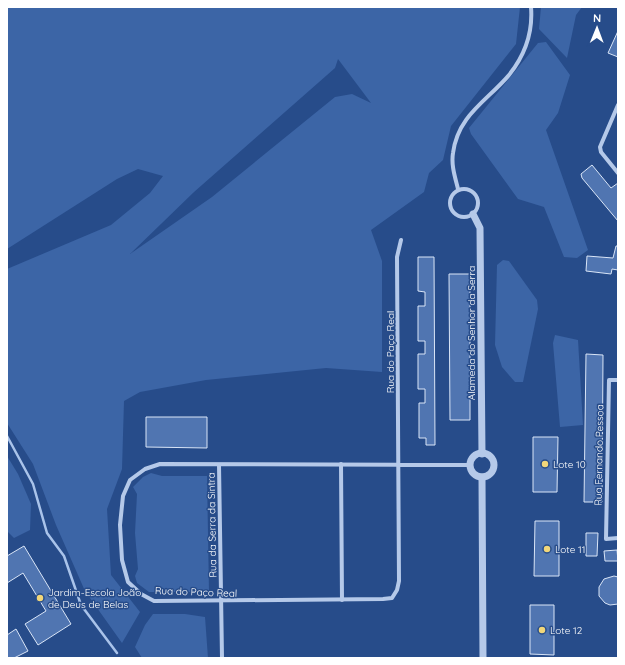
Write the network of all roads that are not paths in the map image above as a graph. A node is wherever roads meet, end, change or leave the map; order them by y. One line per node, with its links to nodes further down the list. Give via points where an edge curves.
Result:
1 (531, 7): 5 (street, via 529,37 516,64 508,76 477,105 457,136 453,169)
2 (618, 105): 3 (street)
3 (617, 110): 4 (street, via 600,147 601,152)
4 (618, 173)
5 (458, 189): 6 (street, Alameda do Senhor da Serra, via 464,188 474,192 478,203); 6 (street, via 450,198 451,209 464,217)
6 (473, 214): 9 (street, Alameda do Senhor da Serra, via 480,228)
7 (401, 240): 12 (street, Rua do Paço Real, via 397,256)
8 (618, 380): 15 (street, Rua Fernando Pessoa, via 609,380 606,539)
9 (482, 454): 13 (street, via 474,457); 14 (street, via 490,457 494,465 491,474)
10 (219, 464): 11 (street, Rua do Paço Real); 17 (street, Rua da Serra da Sintra); 17 (street, Rua do Paço Real, via 160,464 145,469 130,480 123,496 120,525 122,560 128,582 141,594 154,601)
11 (341, 464): 12 (street, Rua do Paço Real); 16 (street)
12 (399, 464): 13 (street, Rua do Paço Real); 16 (street, Rua do Paço Real, via 397,590 392,598)
13 (470, 464): 14 (street, via 473,474)
14 (482, 477): 19 (street)
15 (618, 538)
16 (342, 600): 17 (street, Rua do Paço Real)
17 (221, 602): 18 (street, Rua da Serra da Sintra)
18 (222, 658)
19 (483, 658)

